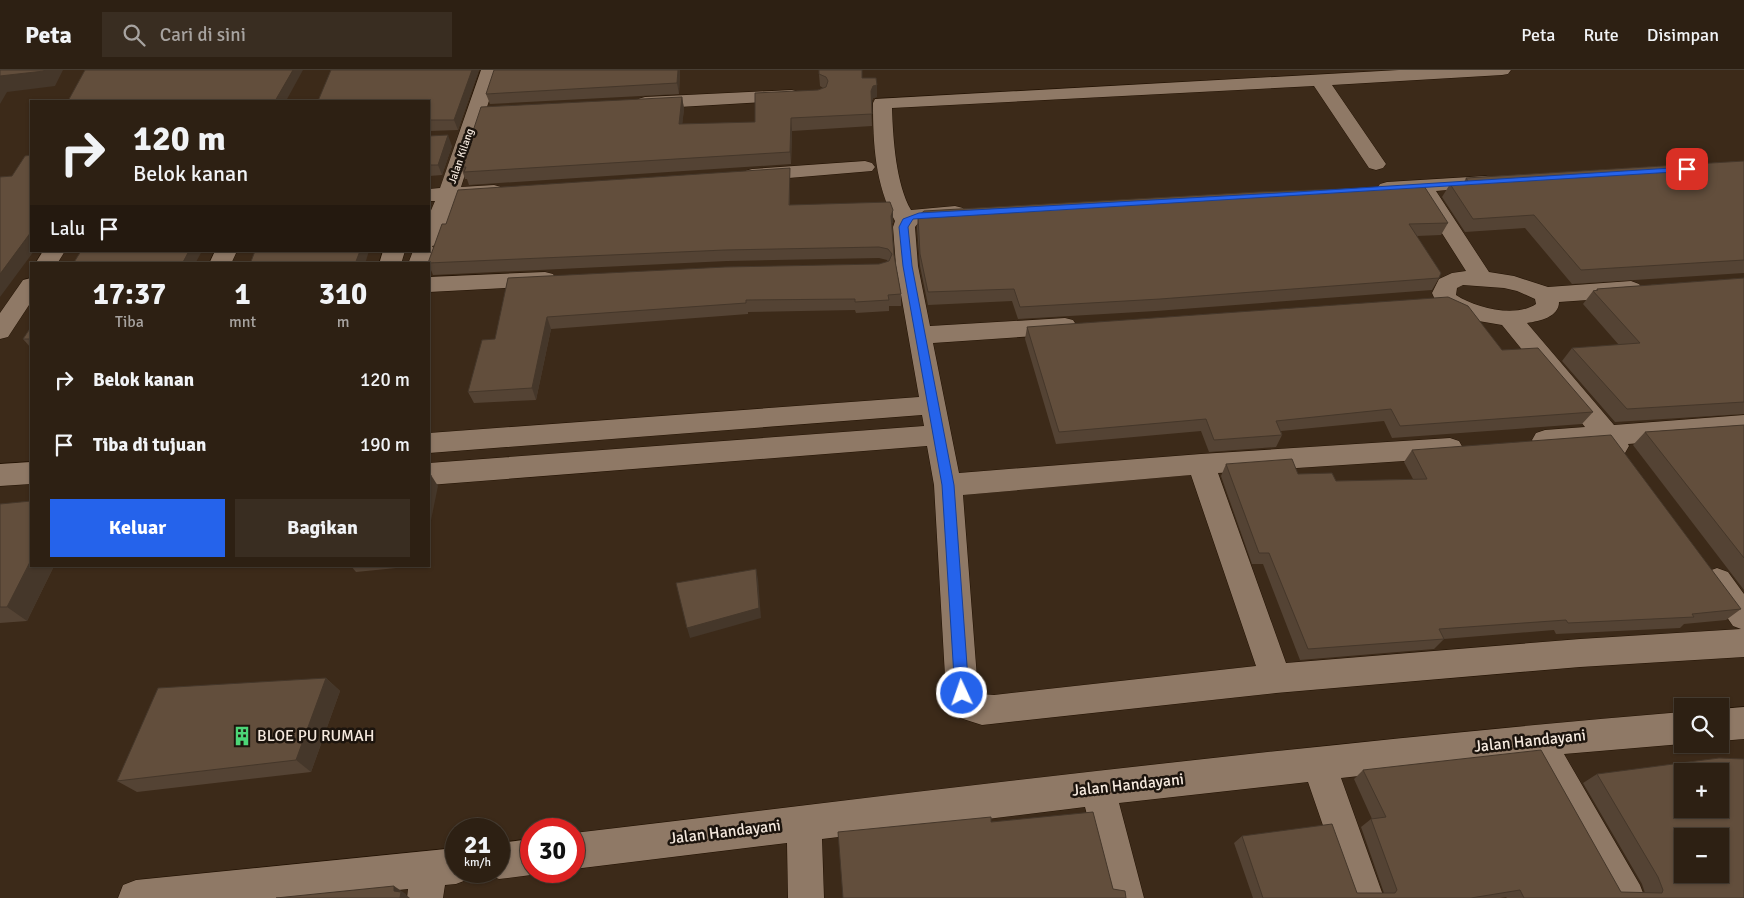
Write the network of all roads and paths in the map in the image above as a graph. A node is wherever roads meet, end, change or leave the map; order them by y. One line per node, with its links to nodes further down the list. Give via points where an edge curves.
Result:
1 (490, 70): 13 (street, Jalan Kilang, via 486,111 458,137)
2 (1502, 70): 3 (street)
3 (1320, 81): 6 (street); 15 (street, via 882,103 883,144 895,201)
4 (808, 95): 5 (street)
5 (629, 104)
6 (1376, 164)
7 (865, 167): 8 (street)
8 (732, 176)
9 (1510, 181): 10 (street)
10 (1422, 186): 12 (street); 18 (street)
11 (516, 189): 13 (street)
12 (1368, 189)
13 (438, 194): 16 (street, Jalan Kilang)
14 (977, 212): 15 (street, via 919,215)
15 (906, 221): 26 (street, via 907,266)
16 (430, 235)
17 (565, 278): 19 (street)
18 (1482, 278): 22 (street, via 1525,286); 23 (street, via 1460,278 1447,284 1444,293 1435,300 1474,314)
19 (430, 285)
20 (30, 286): 25 (street)
21 (1654, 287): 22 (street)
22 (1545, 295): 23 (street, via 1548,298 1547,308)
23 (1510, 319): 30 (street)
24 (1088, 325): 26 (street)
25 (0, 331)
26 (921, 335): 27 (street)
27 (933, 405): 29 (street); 32 (street)
28 (1744, 425): 30 (street)
29 (938, 435): 37 (street); 39 (street)
30 (1608, 435): 31 (street); 35 (street)
31 (1519, 442)
32 (430, 443)
33 (1479, 445): 34 (street)
34 (1201, 464): 39 (street); 43 (street)
35 (1632, 467)
36 (30, 473): 38 (street)
37 (430, 474)
38 (0, 475)
39 (948, 485): 43 (street, via 962,693 969,706 994,710)
40 (1703, 562): 41 (street)
41 (1744, 617)
42 (1744, 643): 43 (street)
43 (1276, 678)
44 (1744, 723): 45 (street)
45 (1729, 724)
46 (1674, 729): 47 (street, Jalan Handayani)
47 (1538, 740): 48 (street, Jalan Handayani); 57 (street)
48 (1319, 764): 49 (street, Jalan Handayani); 56 (street)
49 (1098, 788): 50 (street, Jalan Handayani); 55 (street)
50 (804, 822): 51 (street, Jalan Handayani); 54 (street)
51 (585, 850)
52 (437, 878): 53 (street)
53 (136, 898)
54 (806, 898)
55 (1126, 898)
56 (1366, 898)
57 (1627, 898)

